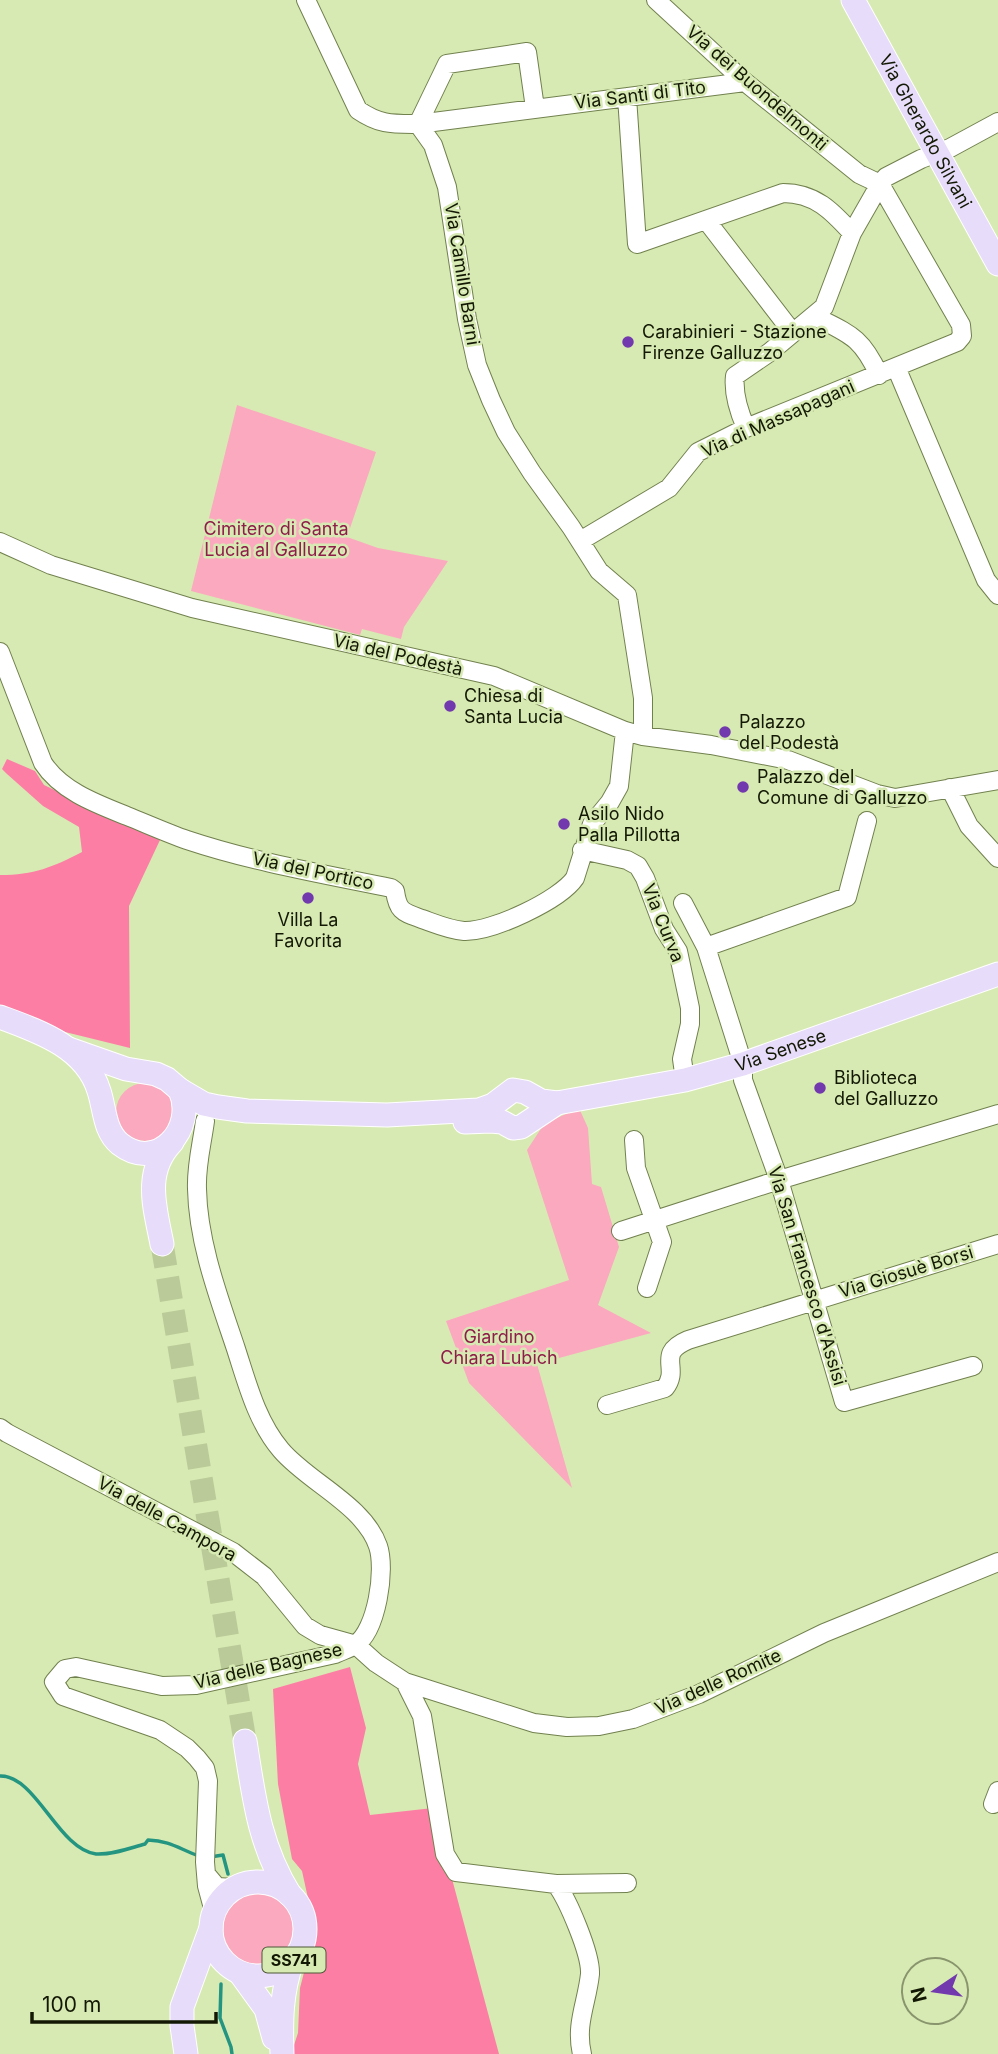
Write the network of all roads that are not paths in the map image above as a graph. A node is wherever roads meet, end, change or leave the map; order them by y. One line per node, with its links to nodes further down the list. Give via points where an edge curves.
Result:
1 (306, 0): 8 (street, via 358,110 387,124)
2 (656, 0): 4 (street, Via dei Buondelmonti)
3 (853, 0): 9 (main road, Via Gherardo Silvani)
4 (745, 82): 5 (street, Via Santi di Tito); 10 (street, Via dei Buondelmonti, via 859,174)
5 (627, 97): 6 (street, Via Santi di Tito); 11 (street, via 637,244)
6 (535, 108): 8 (street, Via Santi di Tito); 8 (street, via 527,52 447,64)
7 (998, 122): 9 (street)
8 (418, 124): 19 (street, Via Camillo Barni, via 433,145 447,187 477,365 506,432)
9 (936, 153): 10 (street, via 893,172); 13 (main road, Via Gherardo Silvani)
10 (880, 184): 12 (street); 16 (street, Via di Massapagani, via 963,329 957,342)
11 (706, 220): 12 (street, via 783,193 807,196 830,208); 15 (street)
12 (852, 233): 14 (street, via 824,307)
13 (998, 264)
14 (814, 316): 15 (street); 17 (street, via 856,338)
15 (793, 333): 18 (street, via 735,376)
16 (896, 367): 17 (street, Via di Massapagani); 21 (street, via 986,580)
17 (878, 374): 18 (street, Via di Massapagani)
18 (746, 428): 19 (street, Via di Massapagani, via 698,452 669,488)
19 (580, 541): 24 (street, Via Camillo Barni, via 599,571 627,595 643,698)
20 (0, 542): 23 (street, Via del Podestà, via 51,565 192,608 494,676)
21 (998, 595)
22 (0, 652): 28 (street, Via del Portico, via 52,776 106,807 187,840 391,888 405,913 465,931 494,926 555,898 575,878)
23 (625, 731): 24 (street, Via del Podestà); 28 (street, Via del Portico, via 619,786 592,824)
24 (643, 736): 26 (street, Via del Podestà, via 788,760 895,798)
25 (998, 780): 26 (street, Via del Podestà)
26 (950, 788): 29 (street, via 969,826)
27 (867, 821): 31 (street, via 848,897)
28 (582, 850): 37 (street, Via Curva, via 638,866 678,951 690,1016 682,1059)
29 (998, 858)
30 (683, 903): 31 (street, Via San Francesco d'Assisi)
31 (706, 947): 35 (street, Via San Francesco d'Assisi)
32 (998, 974): 35 (main road, Via Senese)
33 (0, 1017): 34 (main road, Via Senese)
34 (69, 1049): 36 (main road, Via Senese); 44 (main road, Via Senese, via 93,1077)
35 (743, 1064): 37 (main road, Via Senese); 47 (street, Via San Francesco d'Assisi, via 743,1080)
36 (147, 1073): 38 (main road, Via Senese, via 167,1079); 44 (main road, via 117,1084 107,1098)
37 (685, 1080): 39 (main road, Via Senese)
38 (180, 1090): 40 (main road, Via Senese, via 204,1104); 45 (main road, via 185,1112)
39 (533, 1108): 41 (main road, Via Senese, via 524,1126 517,1128 509,1127); 41 (main road, Via Senese, via 525,1091 517,1089 508,1092)
40 (251, 1111): 41 (main road, Via Senese, via 387,1115); 43 (main road, Via Senese)
41 (501, 1111)
42 (998, 1114): 47 (street)
43 (205, 1121): 45 (main road, Via Senese); 59 (street, Via delle Bagnese, via 197,1171 201,1225 217,1292 249,1388 268,1434 283,1453 368,1527 378,1546 382,1572 375,1609 367,1632)
44 (109, 1127): 45 (main road, Via Senese, via 121,1144 144,1153 156,1151); 48 (main road)
45 (176, 1136): 48 (main road, via 155,1170)
46 (634, 1140): 49 (street, via 636,1168)
47 (779, 1180): 49 (street); 54 (street, Via San Francesco d'Assisi)
48 (153, 1198): 51 (main road)
49 (655, 1220): 50 (street); 53 (street, via 662,1242)
50 (621, 1231)
51 (162, 1244)
52 (998, 1244): 54 (street, Via Giosuè Borsi)
53 (647, 1288)
54 (815, 1300): 55 (street, Via San Francesco d'Assisi, via 845,1402); 56 (street, Via Giosuè Borsi, via 678,1344 670,1353 671,1377 665,1388)
55 (973, 1366)
56 (607, 1405)
57 (0, 1428): 59 (street, Via delle Campora, via 233,1552 264,1576 305,1626)
58 (998, 1562): 60 (street, Via delle Romite, via 824,1633 699,1694 599,1726 534,1723)
59 (356, 1645): 60 (street, Via delle Romite); 63 (street, Via delle Bagnese, via 335,1654 196,1685 162,1686 76,1667 59,1673 54,1682 63,1696 160,1730 187,1748 205,1768)
60 (405, 1682): 65 (street, via 422,1716 445,1854 456,1872)
61 (245, 1741): 62 (main road, SS741)
62 (258, 1822): 66 (main road, SS741, via 257,1855); 67 (main road, SS741, via 268,1854)
63 (206, 1860): 66 (street, via 216,1887); 68 (street, Via delle Bagnese)
64 (627, 1883): 65 (street)
65 (556, 1884): 74 (street, via 590,1965 579,2033)
66 (239, 1886): 67 (main road, via 268,1883); 68 (main road, SS741, via 224,1896)
67 (290, 1895): 69 (main road, SS741, via 300,1907 305,1933)
68 (212, 1920): 70 (main road, SS741, via 214,1945); 71 (main road)
69 (292, 1962): 70 (main road, SS741, via 265,1976); 73 (main road, SS741, via 280,2013)
70 (235, 1971): 71 (main road, via 208,1969); 73 (main road, SS741, via 266,2010)
71 (193, 1978): 72 (main road, via 181,2016)
72 (186, 2054)
73 (280, 2054)
74 (582, 2054)

